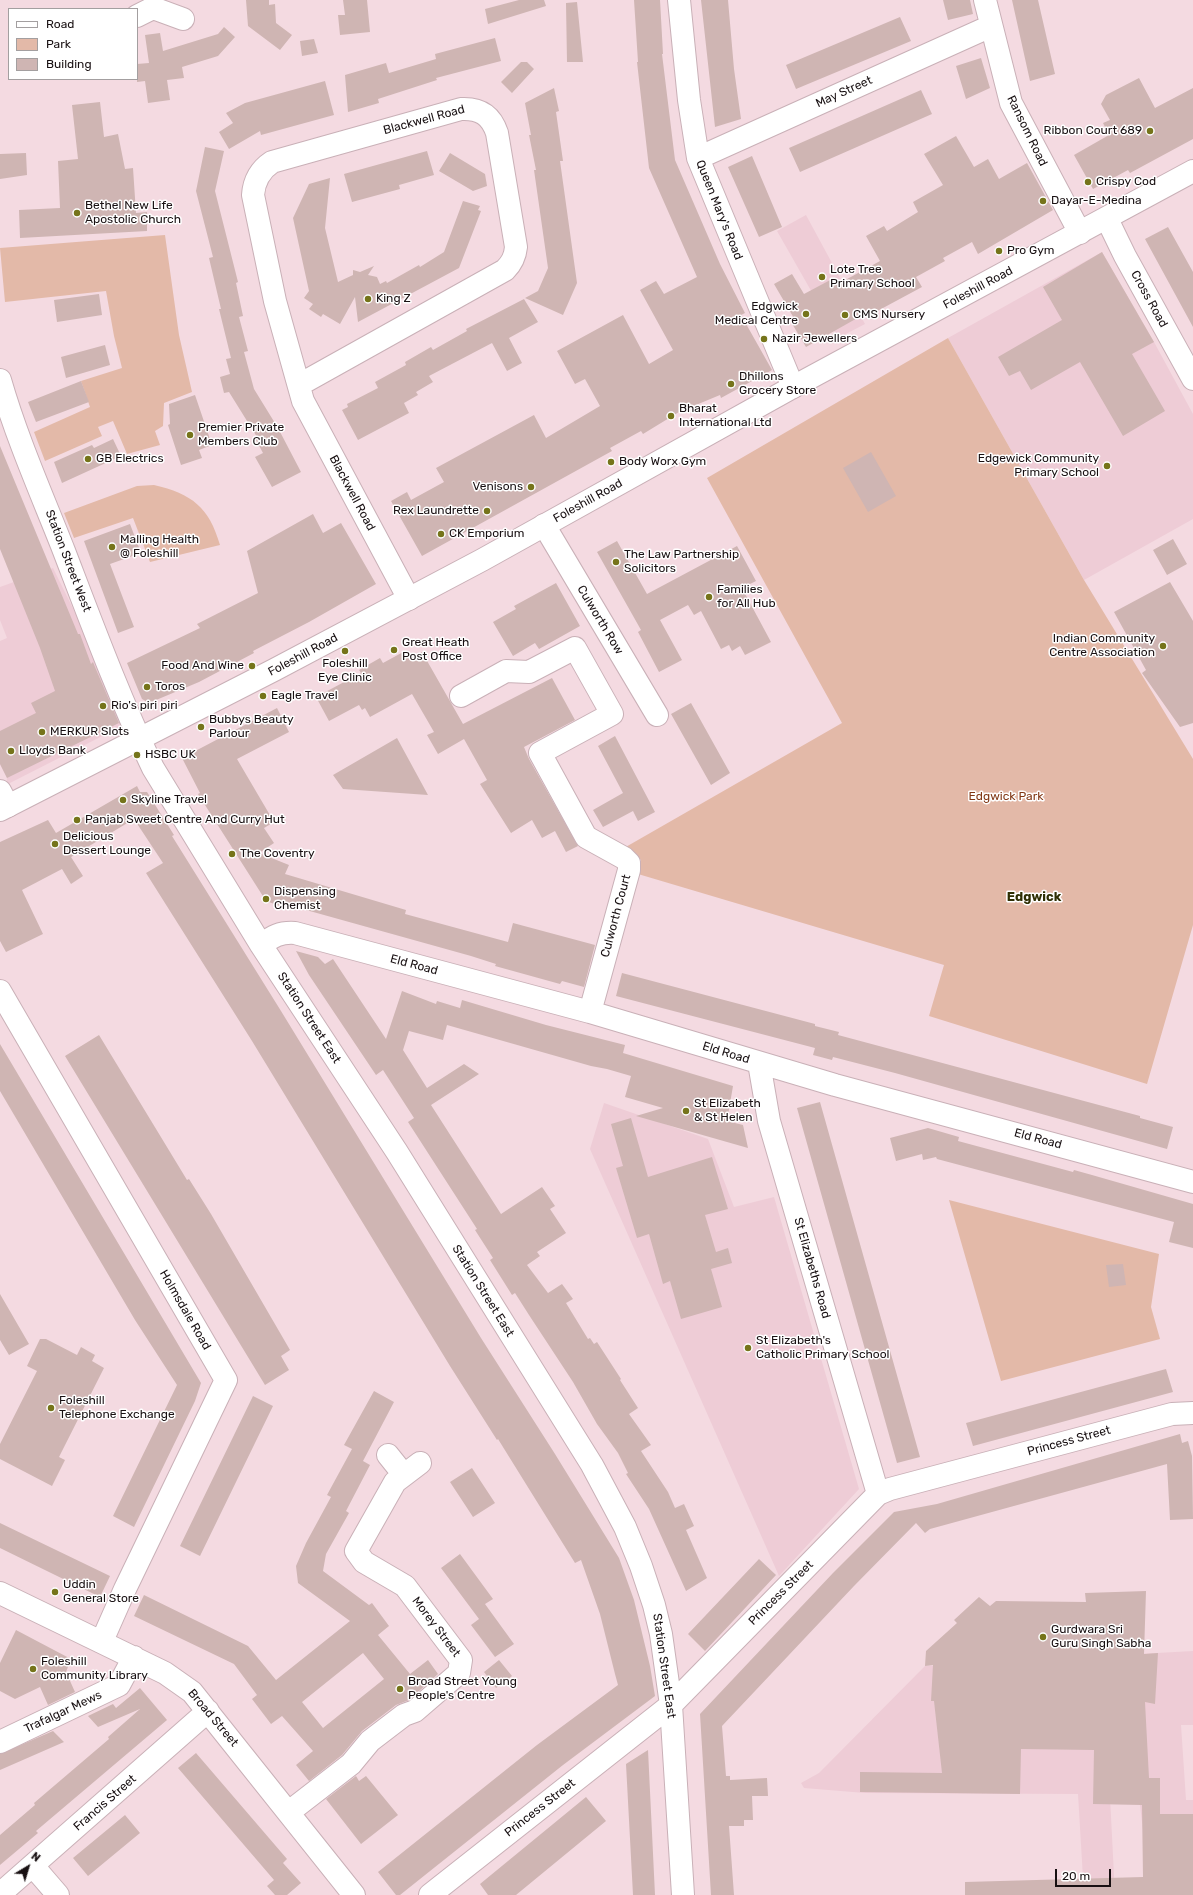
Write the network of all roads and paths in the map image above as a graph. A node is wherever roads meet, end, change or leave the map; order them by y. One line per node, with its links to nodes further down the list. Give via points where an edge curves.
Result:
1 (679, 0): 6 (street, Queen Mary's Road, via 689,100)
2 (985, 0): 5 (street, Ransom Road)
3 (147, 8): 4 (street)
4 (183, 19)
5 (991, 26): 6 (street, May Street); 9 (street, Ransom Road, via 1011,104)
6 (698, 158): 13 (street, Queen Mary's Road)
7 (1193, 171): 8 (street, Foleshill Road)
8 (1107, 219): 9 (street, Foleshill Road); 10 (street, Cross Road)
9 (1080, 233): 13 (street, Foleshill Road)
10 (1193, 379)
11 (0, 380): 18 (street, Station Street West, via 22,444)
12 (299, 385): 12 (street, Blackwell Road, via 275,301 253,195 254,184 259,175 265,167 280,160 461,109 481,111 489,117 497,133 516,247 511,264 505,270); 15 (street, Blackwell Road, via 303,401)
13 (793, 387): 14 (street, Foleshill Road)
14 (544, 525): 15 (street, Foleshill Road); 17 (street, Culworth Row)
15 (409, 599): 18 (street, Foleshill Road)
16 (461, 696): 22 (street, Culworth Court, via 506,671 529,672 575,648 612,714 540,753 586,837 629,863)
17 (656, 715)
18 (139, 739): 19 (street, Foleshill Road); 20 (street, Station Street East, via 153,768)
19 (3, 803)
20 (261, 945): 22 (street, Eld Road, via 283,932 295,933); 31 (street, Station Street East, via 397,1152 610,1495 642,1566 654,1606 661,1634)
21 (0, 991): 29 (street, Holmsdale Road, via 226,1380)
22 (590, 1012): 23 (street, Eld Road)
23 (759, 1063): 24 (street, Eld Road); 27 (street, St Elizabeths Road, via 769,1122)
24 (1193, 1182)
25 (1193, 1413): 27 (street, Princess Street, via 1172,1414)
26 (388, 1455): 34 (street, Morey Street, via 412,1469 395,1482 356,1551 364,1562 405,1586 461,1660 459,1673 414,1711 404,1714 370,1741 351,1764)
27 (878, 1494): 31 (street, Princess Street)
28 (0, 1593): 29 (street, Broad Street)
29 (102, 1641): 30 (street, Broad Street)
30 (134, 1658): 32 (street, Broad Street, via 184,1685); 33 (street, Trafalgar Mews, via 119,1685)
31 (671, 1705): 39 (street, Princess Street); 40 (street, Station Street East)
32 (208, 1711): 34 (street, Broad Street); 35 (street, Francis Street)
33 (0, 1742)
34 (289, 1812): 38 (street, Broad Street)
35 (33, 1866): 36 (street, Francis Street); 37 (street)
36 (0, 1894)
37 (58, 1895)
38 (354, 1895)
39 (430, 1895)
40 (683, 1895)

